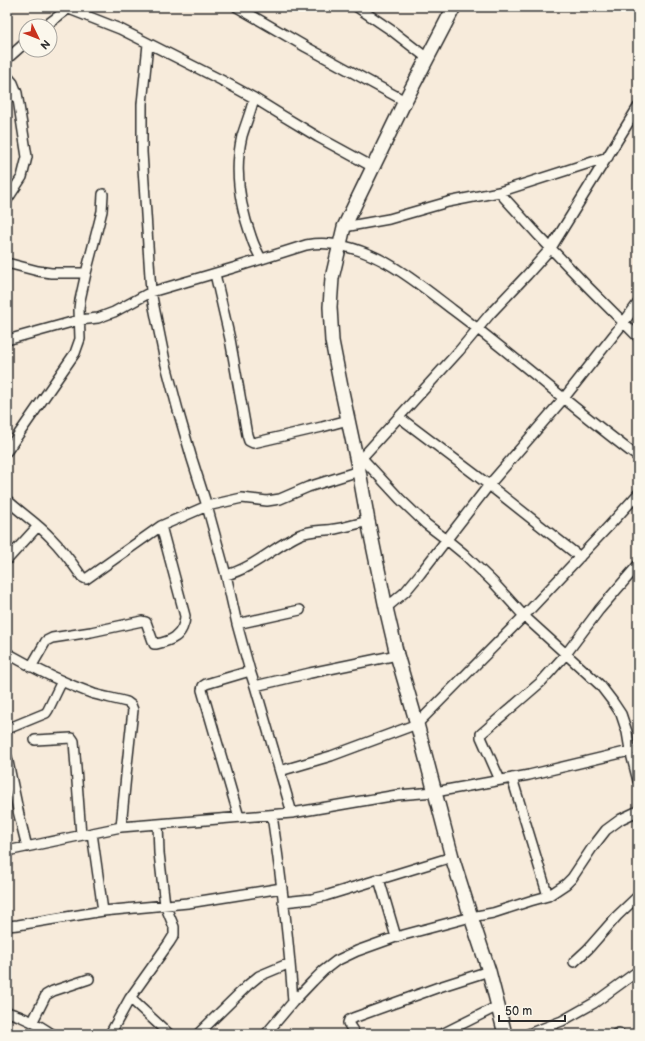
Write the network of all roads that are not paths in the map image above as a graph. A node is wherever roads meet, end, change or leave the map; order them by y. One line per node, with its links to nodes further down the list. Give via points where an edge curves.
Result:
1 (237, 7): 14 (street)
2 (357, 7): 8 (street)
3 (454, 7): 8 (street)
4 (66, 8): 5 (street); 6 (street, via 120,29)
5 (54, 18)
6 (148, 44): 13 (street); 28 (street, via 142,104 142,152)
7 (18, 49): 9 (street)
8 (427, 58): 14 (street)
9 (7, 59)
10 (7, 76): 11 (street)
11 (17, 93): 12 (street); 20 (street, via 27,157 22,178)
12 (7, 98)
13 (254, 98): 17 (street); 24 (street, via 242,136 239,176 240,197 246,220)
14 (405, 101): 17 (street)
15 (638, 107): 16 (street)
16 (608, 157): 18 (street); 23 (street)
17 (373, 167): 21 (street)
18 (499, 192): 21 (street, via 448,202 389,219); 23 (street)
19 (103, 194): 26 (street, via 102,211)
20 (7, 200)
21 (344, 227): 22 (street)
22 (339, 246): 24 (street, via 316,243); 32 (street, via 361,252 403,273); 37 (street, via 332,278 330,307 332,341)
23 (551, 248): 31 (street); 32 (street)
24 (261, 259): 27 (street)
25 (7, 263): 26 (street, via 38,272)
26 (86, 273): 30 (street)
27 (215, 274): 28 (street); 37 (street, via 249,441 253,443)
28 (152, 292): 30 (street, via 114,312 98,318); 44 (street, via 160,339 179,414)
29 (638, 303): 31 (street)
30 (79, 320): 34 (street); 38 (street, via 80,339 75,353)
31 (624, 322): 33 (street); 35 (street)
32 (478, 329): 35 (street); 36 (street)
33 (638, 337)
34 (7, 340)
35 (564, 398): 39 (street); 41 (street)
36 (399, 417): 40 (street); 41 (street)
37 (348, 420): 40 (street)
38 (7, 451)
39 (638, 457)
40 (360, 464): 44 (street, via 280,498 268,501 242,498); 45 (street); 48 (street)
41 (489, 486): 48 (street); 49 (street)
42 (638, 494): 49 (street)
43 (7, 500): 46 (street)
44 (208, 506): 47 (street); 52 (street)
45 (368, 522): 52 (street, via 300,535 237,573); 53 (street)
46 (38, 526): 47 (street, via 52,538 86,579); 50 (street)
47 (161, 526): 60 (street, via 185,616 183,627 175,638 154,644 146,622 142,621 52,638 46,641)
48 (447, 540): 53 (street, via 404,592); 55 (street, via 493,582)
49 (580, 557): 55 (street)
50 (7, 560)
51 (638, 565): 58 (street, via 598,610)
52 (226, 575): 56 (street)
53 (386, 608): 59 (street)
54 (300, 610): 56 (street)
55 (524, 616): 58 (street); 64 (street)
56 (238, 624): 61 (street)
57 (7, 653): 60 (street)
58 (566, 654): 67 (street, via 600,685 614,702); 71 (street, via 541,682 481,734)
59 (397, 655): 63 (street); 64 (street)
60 (31, 667): 62 (street)
61 (250, 671): 63 (street); 77 (street, via 206,684 202,690)
62 (62, 681): 65 (street, via 46,713); 79 (street, via 131,705 133,710)
63 (255, 686): 69 (street)
64 (417, 724): 69 (street, via 331,756); 73 (street)
65 (7, 729)
66 (35, 740): 81 (street, via 72,738 74,741)
67 (634, 750): 70 (street); 72 (street)
68 (7, 757): 82 (street)
69 (280, 771): 75 (street)
70 (512, 778): 71 (street); 87 (street)
71 (500, 780): 73 (street)
72 (638, 781)
73 (435, 792): 75 (street, via 397,795); 84 (street)
74 (638, 811): 87 (street, via 620,819 606,830 572,878)
75 (292, 813): 76 (street)
76 (272, 815): 77 (street); 86 (street)
77 (239, 817): 78 (street)
78 (158, 824): 79 (street); 90 (street)
79 (121, 827): 80 (street)
80 (92, 833): 81 (street); 91 (street)
81 (81, 835): 82 (street)
82 (27, 847): 83 (street)
83 (7, 851)
84 (452, 857): 85 (street); 92 (street)
85 (379, 879): 89 (street, via 325,896); 94 (street)
86 (282, 888): 89 (street); 90 (street)
87 (548, 896): 92 (street)
88 (638, 896): 95 (street)
89 (283, 902): 96 (street)
90 (165, 905): 91 (street); 100 (street, via 174,927 174,935)
91 (103, 911): 93 (street)
92 (471, 917): 94 (street); 97 (street)
93 (7, 926)
94 (396, 937): 101 (street, via 336,961)
95 (574, 962)
96 (290, 963): 101 (street); 108 (street, via 259,976)
97 (489, 971): 102 (street); 110 (street, via 353,1018 348,1023)
98 (638, 971): 113 (street, via 582,1010)
99 (89, 979): 104 (street, via 46,995)
100 (130, 998): 106 (street); 107 (street)
101 (293, 1002): 109 (street)
102 (498, 1006): 111 (street); 112 (street)
103 (7, 1012): 104 (street)
104 (33, 1021): 105 (street)
105 (52, 1034)
106 (111, 1034)
107 (169, 1034)
108 (198, 1034)
109 (266, 1034)
110 (355, 1034)
111 (442, 1034)
112 (505, 1034)
113 (528, 1034)
114 (616, 1034): 115 (street)
115 (620, 1034)

